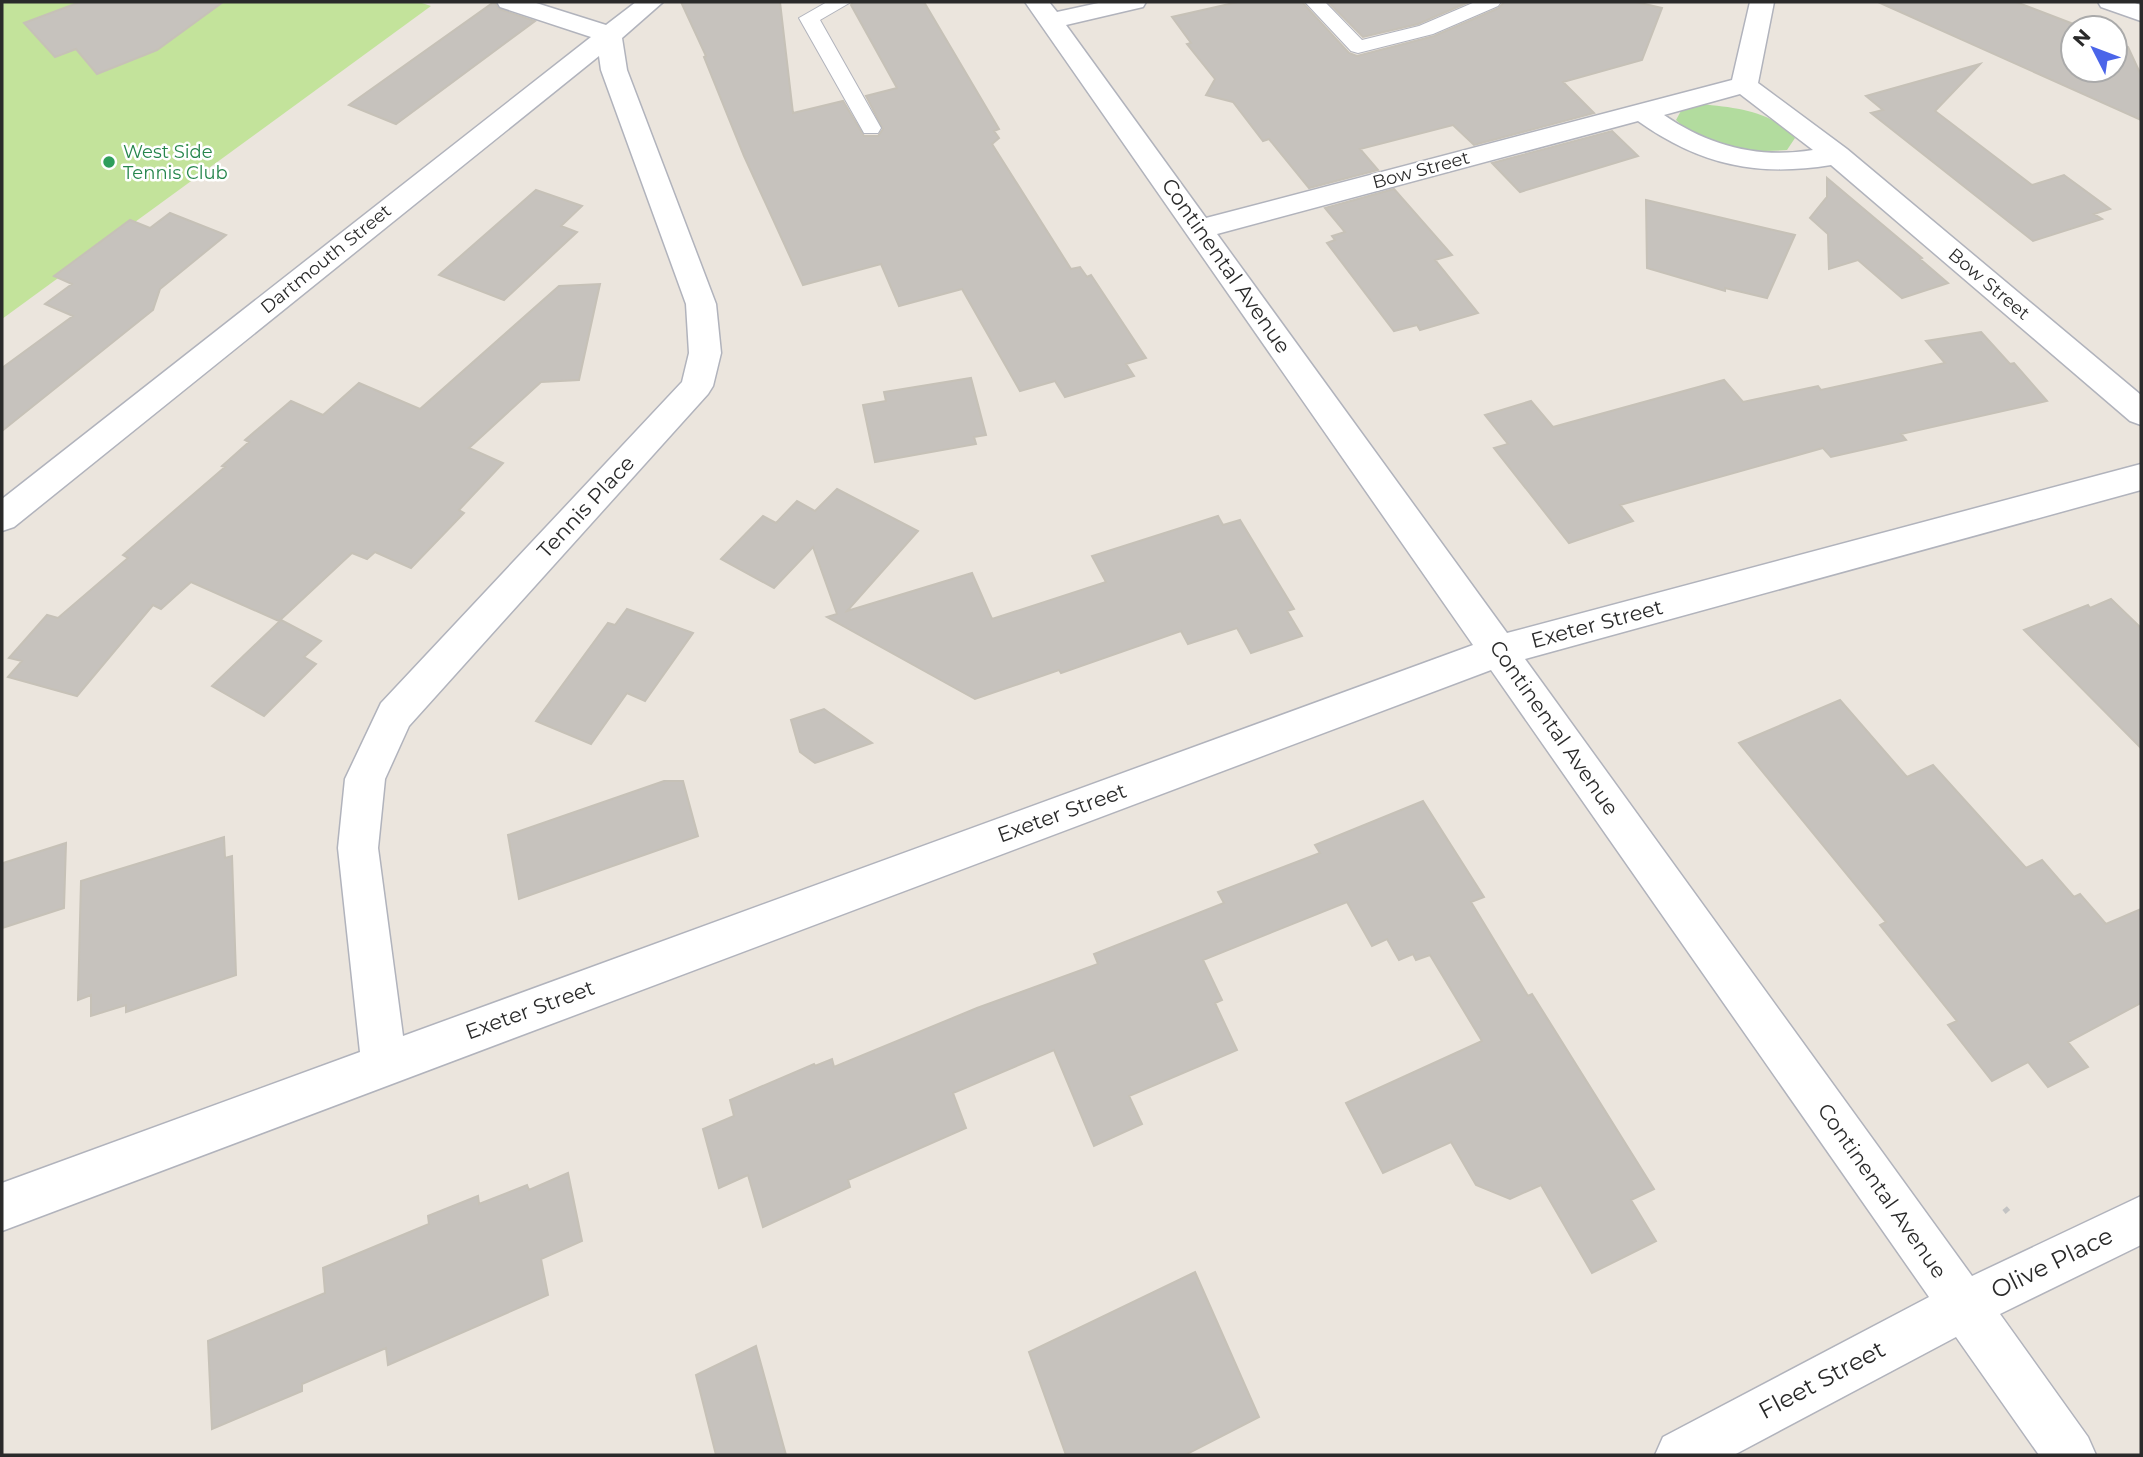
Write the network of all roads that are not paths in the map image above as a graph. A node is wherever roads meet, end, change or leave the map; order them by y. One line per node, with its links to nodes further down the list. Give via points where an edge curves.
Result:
1 (509, 2): 11 (street)
2 (652, 2): 11 (street, Dartmouth Street)
3 (841, 2): 14 (lane, via 809,18)
4 (1134, 2): 9 (street)
5 (1315, 2): 6 (lane, via 1358,47 1426,30)
6 (1491, 2)
7 (1762, 2): 12 (street)
8 (2110, 2): 10 (street)
9 (1044, 11): 16 (street, Continental Avenue)
10 (2141, 14)
11 (609, 34): 19 (street, Dartmouth Street); 21 (street, Tennis Place, via 614,70 701,304 705,353 697,386 395,715 365,779 358,848)
12 (1744, 85): 13 (street, Bow Street); 15 (street, Bow Street)
13 (1642, 112): 15 (street, via 1673,135 1742,159 1798,163); 16 (street, Bow Street)
14 (871, 128)
15 (1837, 155): 17 (street, Bow Street)
16 (1199, 229): 20 (street, Continental Avenue)
17 (2141, 412)
18 (2141, 477): 20 (street, Exeter Street)
19 (2, 518)
20 (1499, 651): 21 (street, Exeter Street); 24 (street, Continental Avenue)
21 (384, 1064): 22 (street, Exeter Street)
22 (2, 1207)
23 (2141, 1220): 24 (street, Olive Place)
24 (1964, 1306): 25 (street, Fleet Street); 26 (street, Continental Avenue)
25 (1681, 1455)
26 (2070, 1455)

